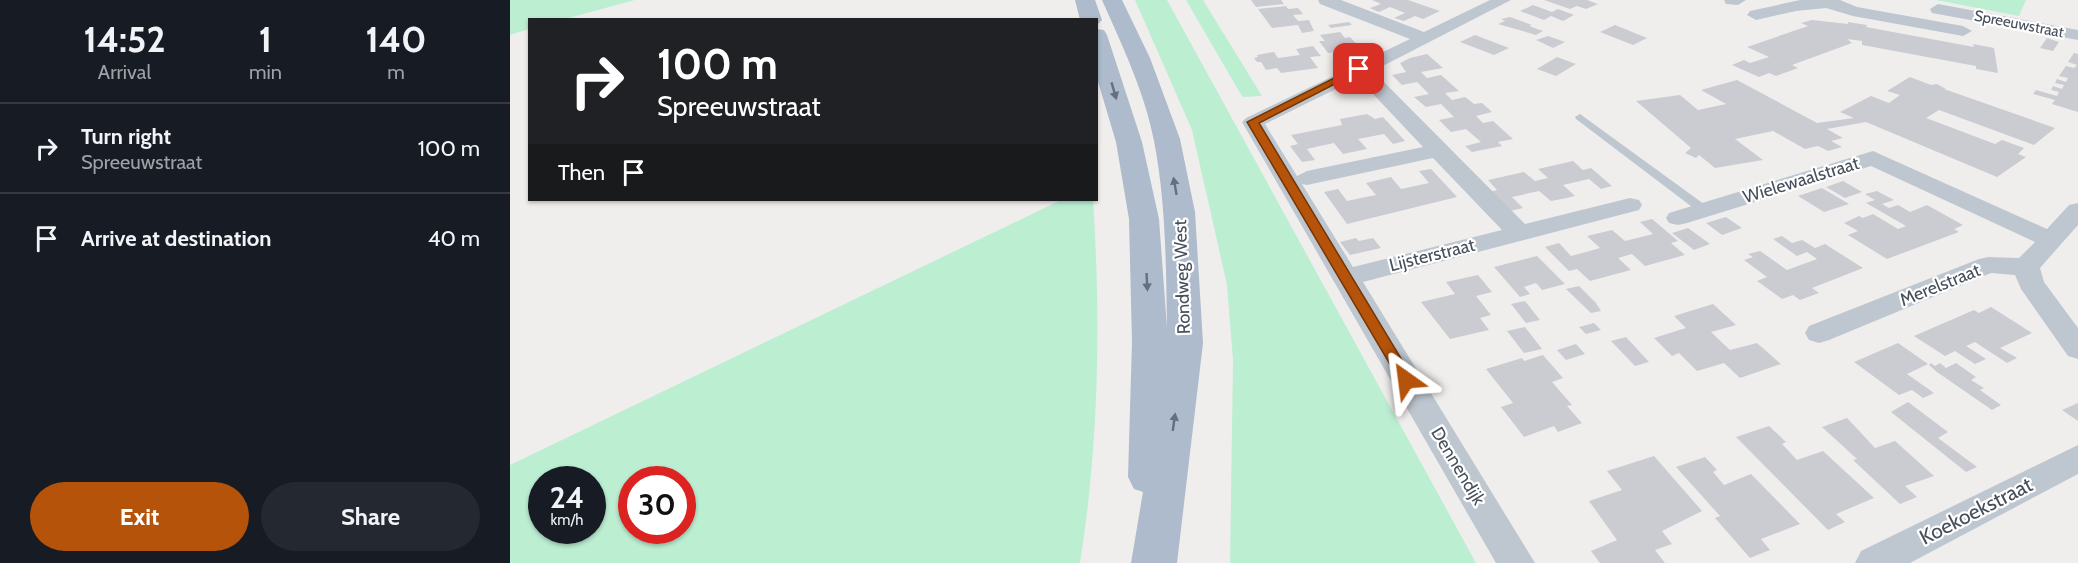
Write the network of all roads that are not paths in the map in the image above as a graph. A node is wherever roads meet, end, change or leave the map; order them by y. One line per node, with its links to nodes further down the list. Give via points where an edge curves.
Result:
1 (1085, 0): 11 (main road)
2 (1112, 0): 32 (main road, Rondweg West, one-way to 2, via 1185,343 1180,212 1167,139 1139,58)
3 (1326, 0): 14 (street)
4 (1503, 0): 14 (street)
5 (1732, 0): 6 (street)
6 (1738, 0)
7 (1890, 0): 13 (street, Spreeuwstraat)
8 (1808, 1): 9 (street, Spreeuwstraat); 10 (street, Spreeuwstraat)
9 (1841, 2): 12 (street, Spreeuwstraat, via 1853,11)
10 (1756, 15)
11 (1090, 18)
12 (1964, 31)
13 (2078, 35)
14 (1424, 38): 16 (street)
15 (1098, 41): 31 (main road, Rondweg West, one-way to 31, via 1129,142 1144,219 1150,342)
16 (1359, 69): 18 (street); 27 (street, Dennendijk, via 1253,122)
17 (1580, 117): 21 (lane)
18 (1438, 150): 19 (street); 24 (street)
19 (1307, 178)
20 (1630, 205): 24 (street, Lijsterstraat)
21 (1704, 210): 23 (street, Wielewaalstraat); 25 (street, Wielewaalstraat, via 1874,158)
22 (2078, 210): 25 (street)
23 (1678, 218)
24 (1519, 233): 27 (street, Lijsterstraat)
25 (2051, 240): 26 (street)
26 (2026, 267): 28 (street, Merelstraat, via 1988,266); 29 (street, via 2031,283)
27 (1345, 278): 33 (street, Dennendijk)
28 (1819, 333)
29 (2078, 349)
30 (2078, 458): 34 (street, Koekoekstraat)
31 (1148, 563)
32 (1154, 563)
33 (1516, 563)
34 (1874, 563)

